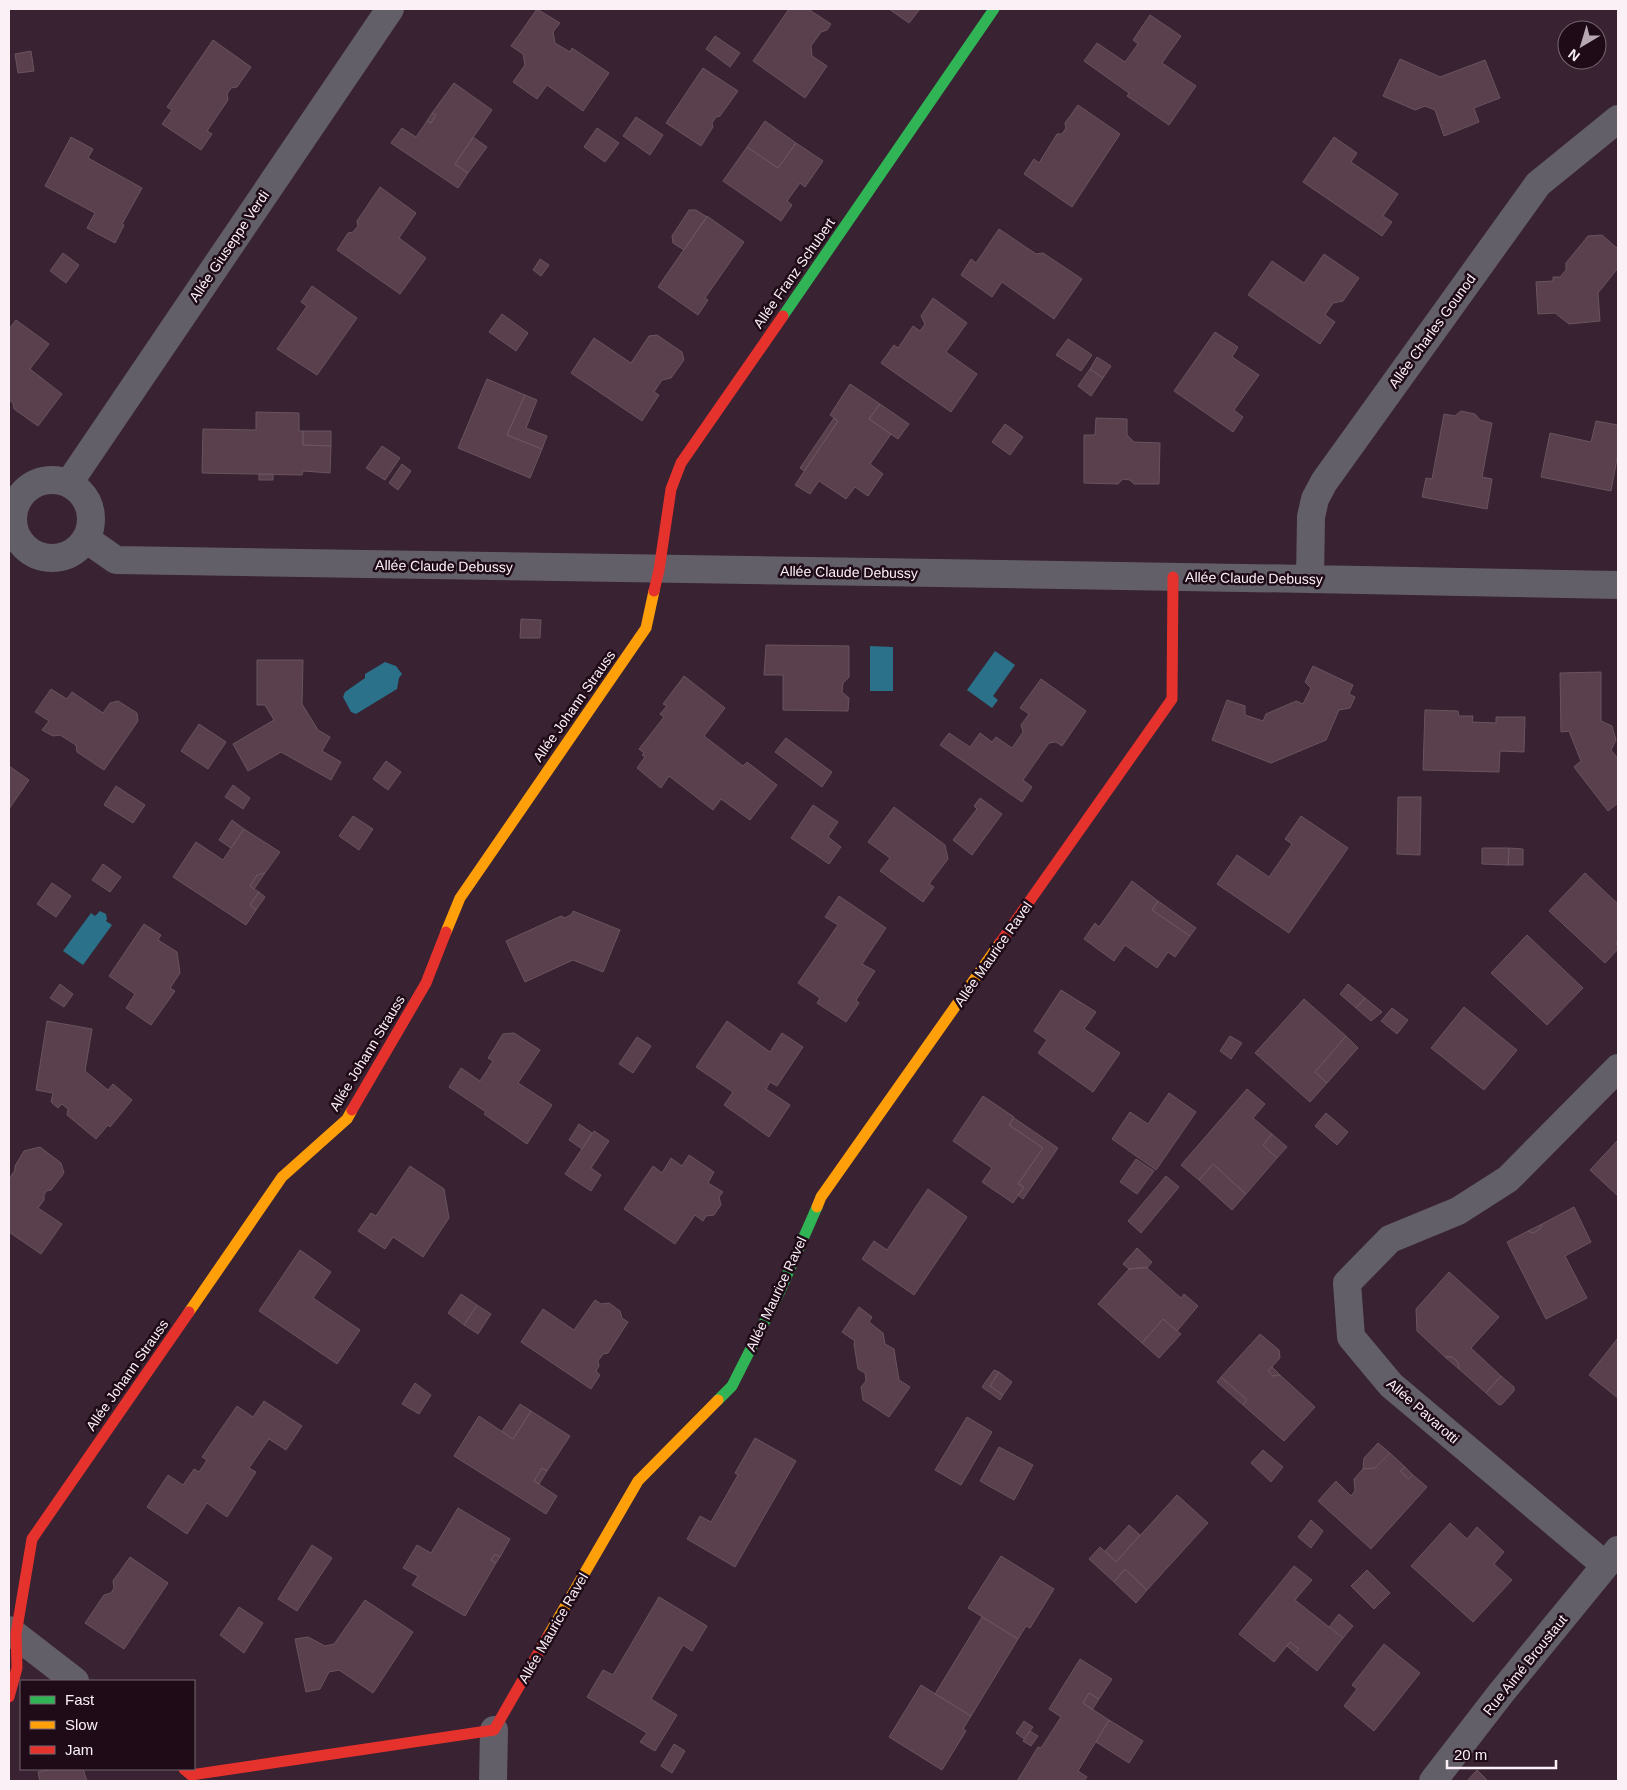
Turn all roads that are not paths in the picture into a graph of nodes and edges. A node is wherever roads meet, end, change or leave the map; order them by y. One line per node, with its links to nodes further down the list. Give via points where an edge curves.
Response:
1 (390, 9): 4 (street, Allée Giuseppe Verdi)
2 (994, 9): 8 (street, Allée Franz Schubert, via 681,464 671,488)
3 (1618, 118): 10 (street, Allée Charles Gounod, via 1538,184 1324,482 1315,499 1311,517)
4 (69, 483): 5 (street, via 54,479 39,481); 6 (street, via 82,493 90,507 91,523)
5 (13, 498): 7 (street)
6 (86, 539): 7 (street, via 75,551 60,557 45,558 32,552); 8 (street, Allée Claude Debussy, via 116,560)
7 (14, 551)
8 (659, 570): 9 (street, Allée Claude Debussy); 14 (street, Allée Johann Strauss, via 646,628 460,898 426,983 346,1119 282,1177 32,1539)
9 (1172, 577): 10 (street, Allée Claude Debussy); 17 (street, Allée Maurice Ravel, via 1172,699 821,1197 780,1291 732,1386 638,1481)
10 (1310, 579): 11 (street, Allée Claude Debussy)
11 (1618, 585)
12 (1618, 1068): 13 (street, Allée Pavarotti, via 1508,1179 1458,1212 1390,1240 1347,1283 1351,1337 1391,1385)
13 (1612, 1558): 20 (street, Rue Aimé Broustaut)
14 (12, 1632): 15 (street); 16 (street, Allée Johann Strauss, via 17,1668)
15 (74, 1680)
16 (9, 1698)
17 (494, 1730): 18 (street, via 191,1775); 19 (street)
18 (185, 1770)
19 (494, 1781)
20 (1433, 1781)

